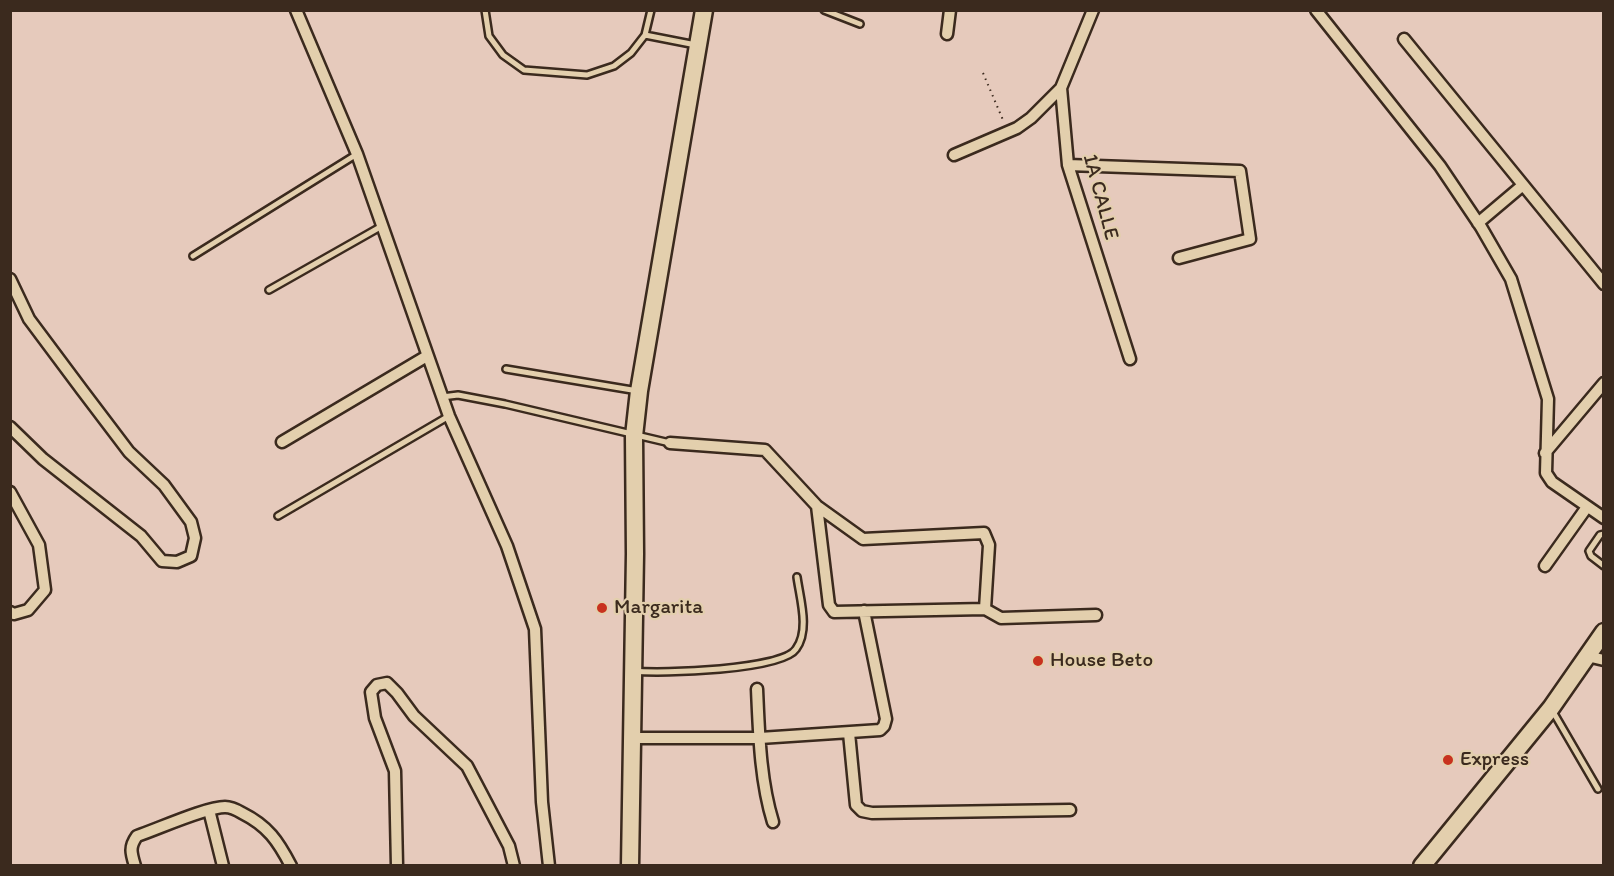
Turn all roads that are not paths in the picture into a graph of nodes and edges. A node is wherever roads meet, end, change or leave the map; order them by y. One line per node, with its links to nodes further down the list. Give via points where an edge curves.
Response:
1 (296, 10): 15 (street)
2 (485, 10): 11 (lane, via 489,36 503,55 524,70 586,75 614,66)
3 (651, 10): 11 (lane)
4 (704, 10): 13 (main road)
5 (824, 10): 9 (lane)
6 (950, 10): 10 (street)
7 (1093, 10): 14 (street, 1A CALLE)
8 (1316, 10): 19 (street, via 1440,166)
9 (860, 24)
10 (947, 34)
11 (645, 35): 13 (lane)
12 (1404, 39): 18 (street)
13 (699, 46): 30 (main road)
14 (1061, 87): 16 (street, via 1031,118); 17 (street, 1A CALLE)
15 (357, 154): 20 (street); 21 (lane)
16 (954, 155)
17 (1068, 165): 22 (street, via 1240,171 1250,239); 27 (street, 1A CALLE)
18 (1523, 185): 19 (street); 24 (street)
19 (1478, 223): 37 (street, via 1511,279 1548,399)
20 (382, 226): 25 (lane); 26 (street)
21 (193, 256)
22 (1179, 258)
23 (10, 279): 33 (street, via 29,319 68,372 129,452 164,485 191,522 195,538 190,556 177,562 162,561 141,536 43,459)
24 (1604, 284)
25 (269, 290)
26 (428, 356): 31 (street); 35 (street)
27 (1130, 359)
28 (506, 369): 30 (lane)
29 (1604, 383): 37 (street)
30 (639, 391): 34 (main road)
31 (442, 397): 32 (street); 34 (lane, via 458,395 496,402)
32 (449, 416): 41 (lane); 68 (street, via 507,546 535,629 542,802)
33 (10, 427)
34 (634, 436): 36 (lane); 53 (main road)
35 (282, 442)
36 (670, 443): 39 (street, via 765,450)
37 (1545, 454): 40 (street, via 1546,473 1552,482)
38 (10, 492): 49 (street, via 39,545 45,590 28,610)
39 (817, 506): 47 (street, via 863,539 984,533 989,544); 48 (street, via 829,605 834,612)
40 (1587, 507): 42 (street); 44 (street)
41 (278, 516)
42 (1604, 518)
43 (1604, 534): 45 (lane, via 1589,551)
44 (1545, 566)
45 (1604, 566)
46 (797, 577): 53 (lane, via 803,631 796,650 783,659 686,671)
47 (985, 609): 48 (street); 50 (street, via 1001,618)
48 (864, 611): 56 (street, via 886,718 880,730)
49 (10, 612)
50 (1096, 615)
51 (1604, 632): 52 (main road)
52 (1595, 658): 55 (main road)
53 (633, 671): 57 (main road)
54 (757, 689): 58 (street)
55 (1551, 708): 59 (lane); 70 (main road)
56 (849, 733): 58 (street); 61 (street, via 856,805 862,811)
57 (632, 738): 58 (street); 69 (main road)
58 (760, 738): 62 (street)
59 (1598, 789)
60 (209, 810): 63 (street, via 137,836 130,852); 64 (street); 65 (street, via 233,808 260,822 282,847)
61 (1070, 810)
62 (773, 822)
63 (135, 866)
64 (223, 866)
65 (291, 866)
66 (397, 866): 67 (street, via 395,771 375,718 371,693 377,685 387,683 414,716 467,766 509,846)
67 (514, 866)
68 (549, 866)
69 (630, 866)
70 (1422, 866)

